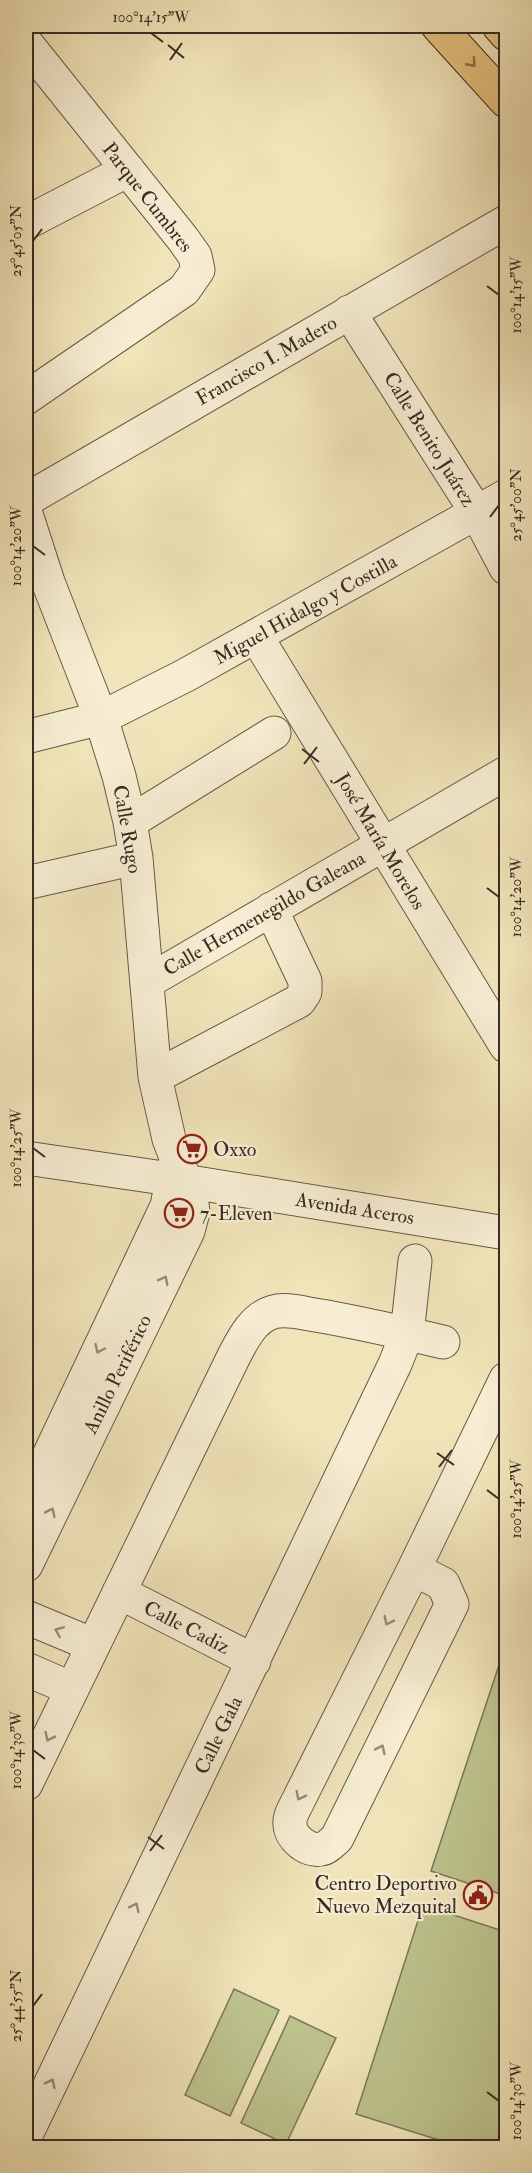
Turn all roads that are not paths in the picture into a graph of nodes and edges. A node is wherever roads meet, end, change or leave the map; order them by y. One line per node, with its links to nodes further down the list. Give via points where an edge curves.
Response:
1 (438, 26): 3 (main road, one-way to 3)
2 (28, 52): 4 (street, Parque Cumbres)
3 (507, 101)
4 (128, 170): 6 (street); 8 (street, Parque Cumbres, via 195,256 198,270 184,290)
5 (507, 222): 7 (street, Francisco I. Madero)
6 (26, 223)
7 (349, 312): 10 (street, Francisco I. Madero); 11 (street, Calle Benito Juárez)
8 (26, 398)
9 (507, 496): 11 (street, Miguel Hidalgo y Costilla)
10 (26, 500)
11 (477, 513): 13 (street, Calle Benito Juárez); 15 (street, Miguel Hidalgo y Costilla)
12 (26, 514): 14 (street, Calle Rugo)
13 (507, 568)
14 (37, 584): 16 (street, Calle Rugo)
15 (256, 636): 16 (street, Miguel Hidalgo y Costilla); 21 (street, José María Morelos)
16 (101, 718): 18 (street, Miguel Hidalgo y Costilla); 20 (street, Calle Rugo)
17 (274, 733): 20 (street)
18 (26, 737)
19 (507, 773): 21 (street, Calle Hermenegildo Galeana)
20 (130, 822): 22 (street, Calle Rugo)
21 (383, 844): 24 (street, Calle Hermenegildo Galeana); 26 (street, José María Morelos)
22 (136, 858): 23 (street); 25 (street, Calle Rugo)
23 (26, 883)
24 (271, 909): 25 (street, Calle Hermenegildo Galeana); 27 (street, via 305,981 305,992 299,1001)
25 (147, 982): 27 (street, Calle Rugo)
26 (507, 1046)
27 (156, 1077): 29 (street, Calle Rugo)
28 (26, 1158): 29 (street, Avenida Aceros)
29 (178, 1173): 30 (street, Avenida Aceros); 32 (street, Anillo Periférico)
30 (507, 1233)
31 (415, 1261): 33 (street, Calle Gala)
32 (129, 1317): 36 (street, Anillo Periférico, one-way to 36); 37 (street, Anillo Periférico, one-way to 32)
33 (407, 1334): 34 (street); 39 (street, via 289,1311 260,1318 245,1335); 42 (street, Calle Gala)
34 (443, 1342)
35 (507, 1379): 38 (street)
36 (26, 1504)
37 (26, 1565)
38 (414, 1569): 38 (street, one-way to 38, via 289,1821 291,1832 307,1847 319,1850 337,1838 452,1604 443,1584)
39 (119, 1592): 41 (street); 42 (street, Calle Cadiz)
40 (26, 1617): 41 (street, one-way to 40)
41 (93, 1645): 44 (street)
42 (254, 1661): 46 (street, Calle Gala, one-way to 42)
43 (26, 1669): 44 (street)
44 (72, 1689): 45 (street, one-way to 45)
45 (26, 1784)
46 (26, 2135)

